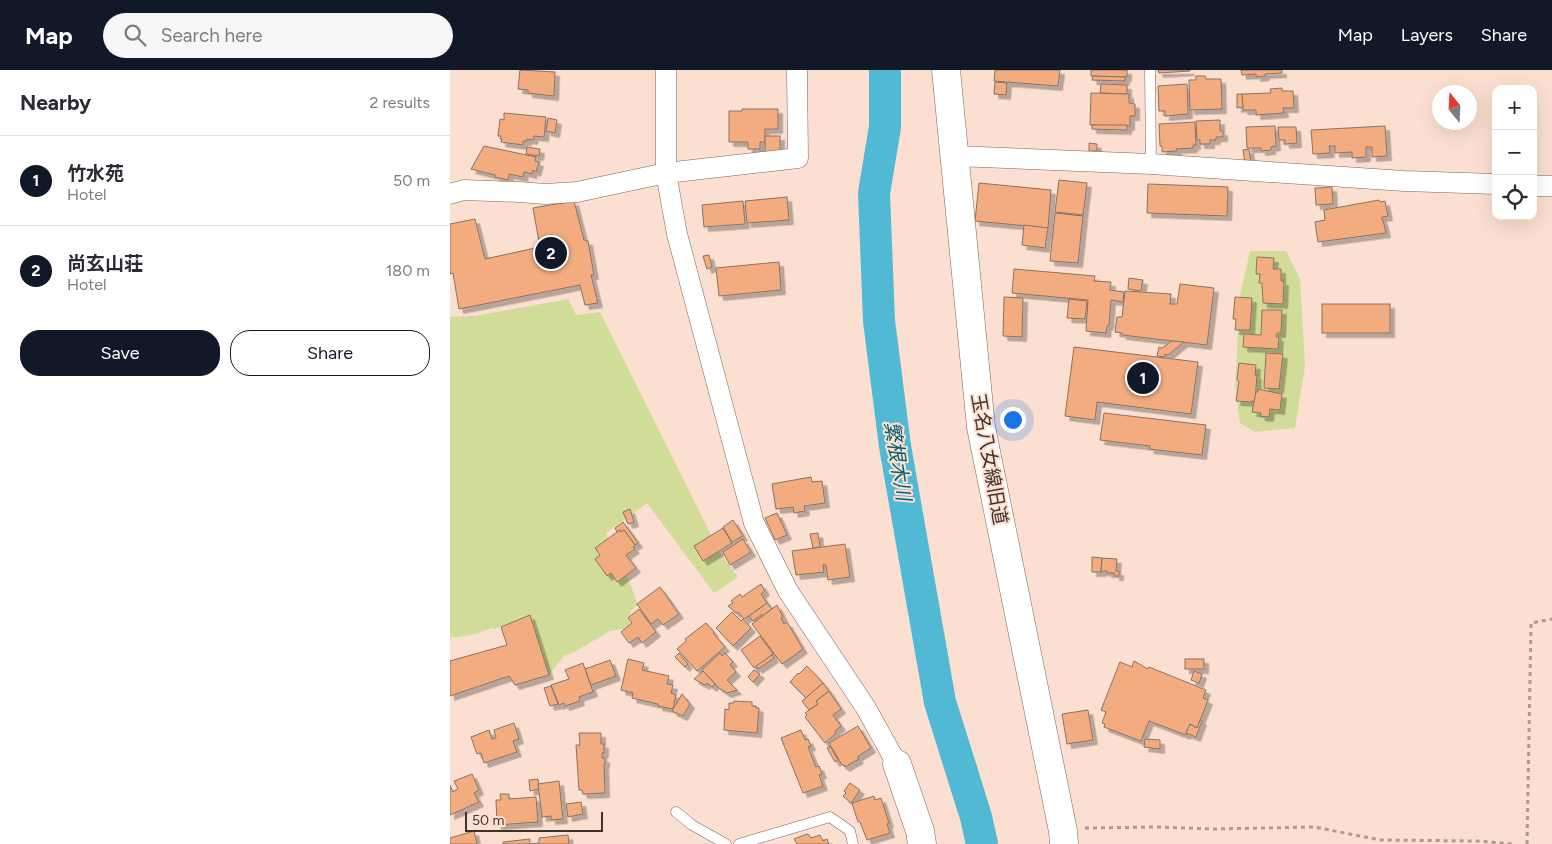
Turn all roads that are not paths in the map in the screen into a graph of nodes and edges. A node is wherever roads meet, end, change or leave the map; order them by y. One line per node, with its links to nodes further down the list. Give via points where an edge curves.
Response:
1 (666, 70): 7 (street)
2 (797, 70): 7 (street, via 798,158)
3 (946, 70): 5 (street, 玉名八女線旧道)
4 (1150, 70): 6 (lane)
5 (955, 156): 6 (street); 14 (street, 玉名八女線旧道, via 980,428)
6 (1152, 164): 8 (street)
7 (666, 173): 11 (street, via 577,192 545,194 464,190); 12 (street, via 677,234 754,523 788,591 866,708)
8 (1492, 184)
9 (1537, 186): 10 (street)
10 (1552, 186)
11 (450, 194)
12 (897, 764): 18 (street)
13 (676, 812): 15 (lane)
14 (1064, 838)
15 (726, 844)
16 (739, 844): 17 (lane, via 830,817 850,831)
17 (853, 844)
18 (922, 844)

